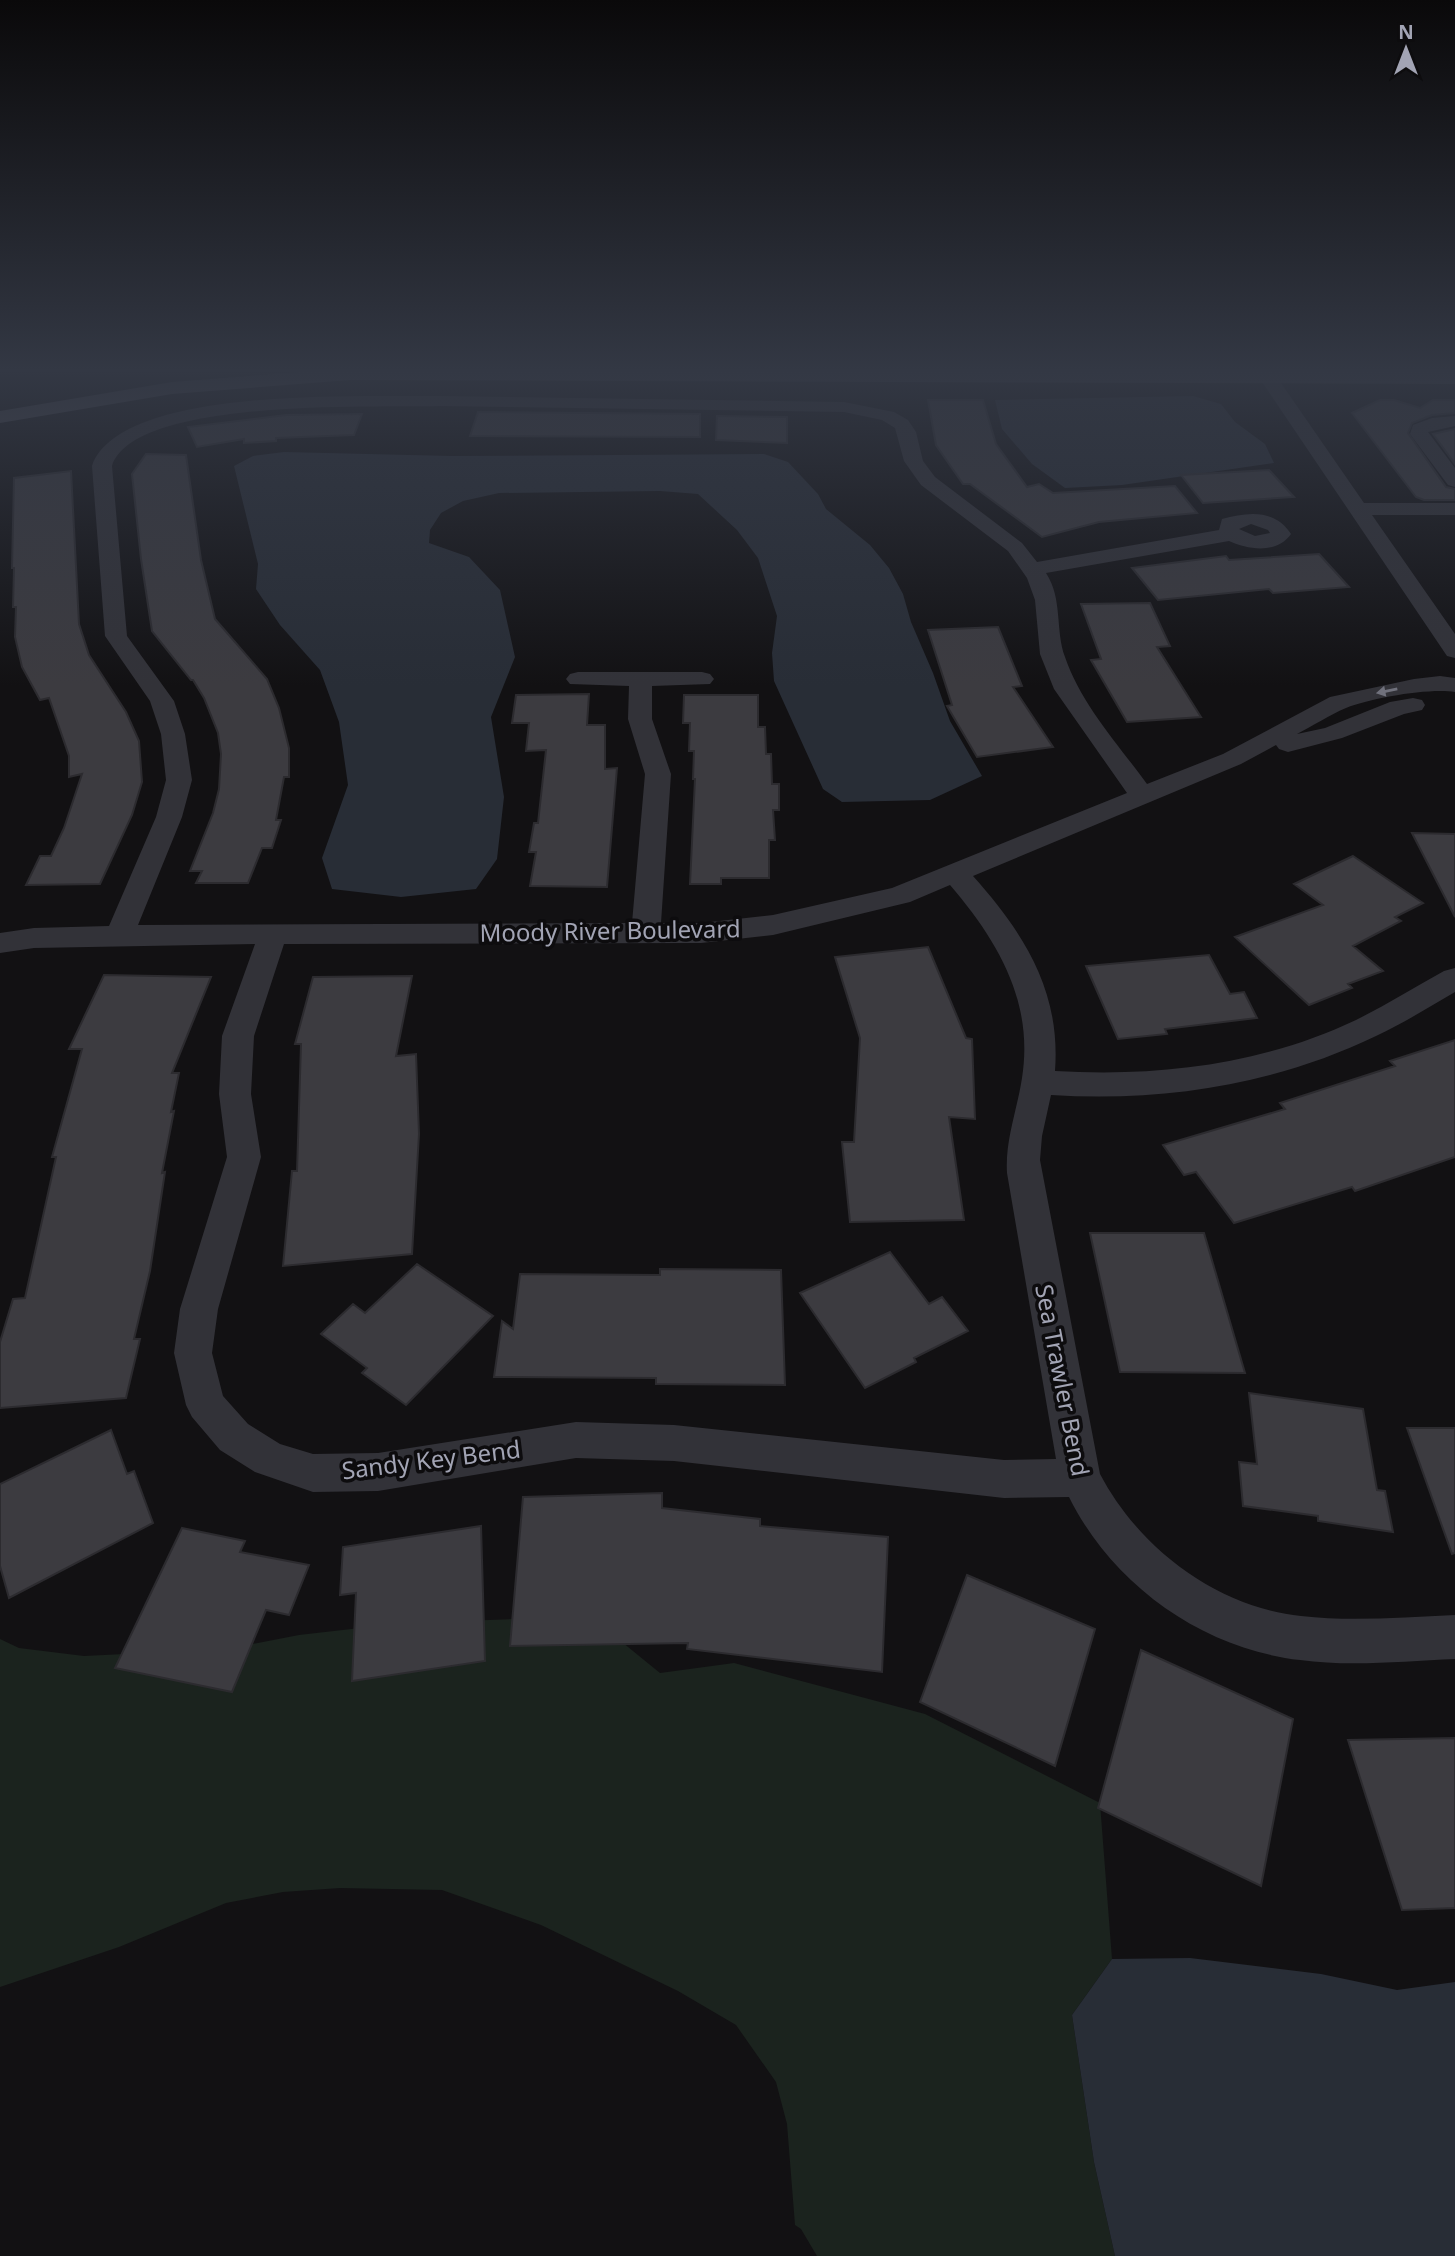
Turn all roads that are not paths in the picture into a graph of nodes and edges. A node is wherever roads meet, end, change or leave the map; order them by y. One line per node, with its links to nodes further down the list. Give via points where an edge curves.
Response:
1 (103, 475): 22 (street, via 116,636 162,701 173,734 179,780 169,817)
2 (924, 475): 8 (street, via 1015,547)
3 (1334, 475): 5 (street)
4 (1455, 509): 5 (street)
5 (1360, 513): 6 (street); 9 (street)
6 (1455, 517)
7 (1231, 534): 8 (street)
8 (1032, 569): 18 (street, via 1046,600 1052,654 1066,689)
9 (1455, 650)
10 (578, 679): 11 (street)
11 (641, 679): 12 (street); 20 (street, via 639,717 658,774)
12 (702, 679)
13 (1455, 685): 15 (street, Moody River Boulevard, one-way to 15, via 1440,683 1369,694 1339,702)
14 (1455, 703): 16 (street, Moody River Boulevard, via 1399,707)
15 (1310, 719): 16 (street); 17 (street, Moody River Boulevard)
16 (1333, 733): 17 (street, Moody River Boulevard)
17 (1232, 759): 18 (street, Moody River Boulevard)
18 (1143, 796): 19 (street, Moody River Boulevard)
19 (955, 873): 20 (street, Moody River Boulevard, via 900,895 773,925); 25 (street, Sea Trawler Bend, via 1008,937 1026,975 1038,1019)
20 (646, 933): 21 (street, Moody River Boulevard)
21 (273, 934): 22 (street, Moody River Boulevard); 26 (street, Sandy Key Bend, via 238,1036 235,1094 244,1157 198,1309 193,1353 205,1405 233,1437 269,1459 313,1473 378,1472 576,1440 674,1443 1004,1479)
22 (120, 935): 23 (street, Moody River Boulevard)
23 (0, 943)
24 (1455, 978): 25 (street, via 1328,1044 1241,1071 1142,1086)
25 (1037, 1082): 26 (street, Sea Trawler Bend, via 1022,1159)
26 (1080, 1478): 27 (street, Sea Trawler Bend, via 1125,1545 1181,1594 1215,1613 1279,1635 1306,1639)
27 (1455, 1637)

